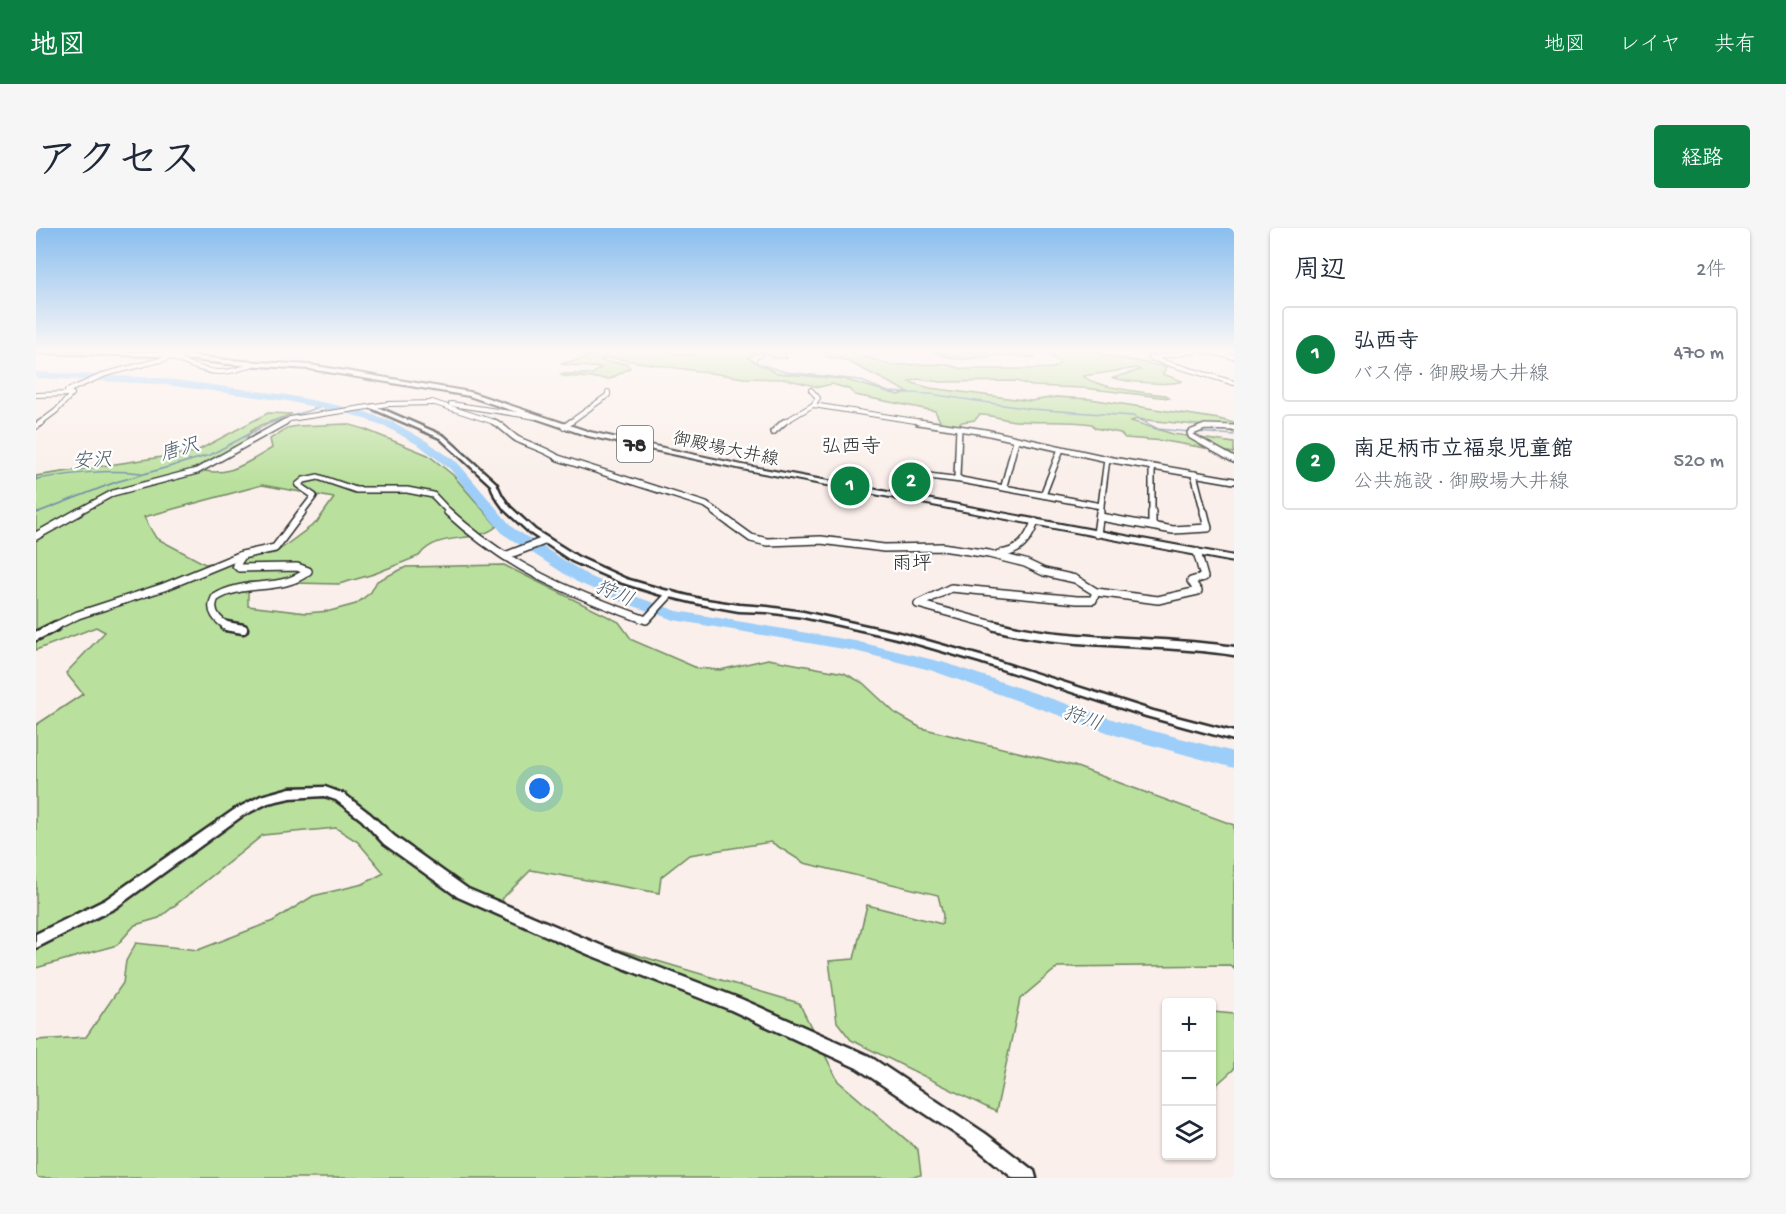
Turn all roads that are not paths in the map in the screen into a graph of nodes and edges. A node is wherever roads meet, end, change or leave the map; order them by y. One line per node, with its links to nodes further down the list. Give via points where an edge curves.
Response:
1 (71, 395): 9 (street)
2 (474, 395): 8 (main road, 御殿場大井線 / 78)
3 (608, 395): 10 (street)
4 (816, 395): 6 (street)
5 (432, 402): 7 (street); 8 (street); 33 (street, via 500,425 515,438 558,458 706,505 751,538 777,543 829,541 884,548 942,547)
6 (813, 405): 11 (street); 13 (street)
7 (371, 407): 30 (street, via 290,419 197,471 113,493); 31 (street, via 442,437 494,484 509,509)
8 (536, 417): 10 (main road, 御殿場大井線 / 78)
9 (36, 426)
10 (564, 427): 24 (main road, 御殿場大井線 / 78)
11 (959, 428): 14 (street); 20 (street)
12 (1234, 428): 17 (street, via 1214,426 1191,432 1191,436)
13 (773, 432)
14 (1016, 440): 15 (street); 22 (street)
15 (1061, 449): 16 (street); 23 (street)
16 (1107, 459): 18 (street); 25 (street)
17 (1234, 460)
18 (1152, 467): 19 (street); 28 (street)
19 (1194, 474): 21 (street); 28 (street, via 1208,528 1173,530)
20 (960, 480): 22 (street); 24 (street, via 920,475 898,487)
21 (1234, 481)
22 (1004, 486): 23 (street)
23 (1043, 495): 25 (street)
24 (896, 497): 27 (main road, 御殿場大井線 / 78)
25 (1101, 506): 26 (street)
26 (1100, 517): 28 (street); 29 (street)
27 (1035, 522): 29 (main road, 御殿場大井線 / 78); 33 (street, via 1018,550)
28 (1152, 526)
29 (1097, 534): 32 (main road, 御殿場大井線 / 78)
30 (36, 536)
31 (544, 541): 35 (street); 38 (street, via 587,566)
32 (1197, 552): 36 (main road, 御殿場大井線 / 78); 37 (street, via 1204,577 1191,581 1198,591 1192,594 1158,600)
33 (989, 554): 37 (street, via 1075,579)
34 (242, 555): 35 (street, via 275,548 314,496 298,485 318,477 356,489 407,489 433,495 470,532); 39 (street, via 236,565 239,568 297,567 308,571 301,578 245,586 217,596 212,603 217,617 224,625); 40 (street, via 164,587 78,615)
35 (505, 556): 38 (street, via 578,596 646,620)
36 (1234, 559)
37 (1096, 592): 41 (street, via 1093,600 1085,600 951,588 918,604 990,626 1028,632 1198,644)
38 (668, 596): 42 (street, via 771,610 899,636 1130,709)
39 (243, 629)
40 (36, 636)
41 (1234, 651)
42 (1234, 736)
43 (36, 941): 44 (street, via 110,904 238,813 290,793 325,791 340,797 389,840 463,893 595,950 736,1004 863,1062 980,1140)
44 (1028, 1178)

